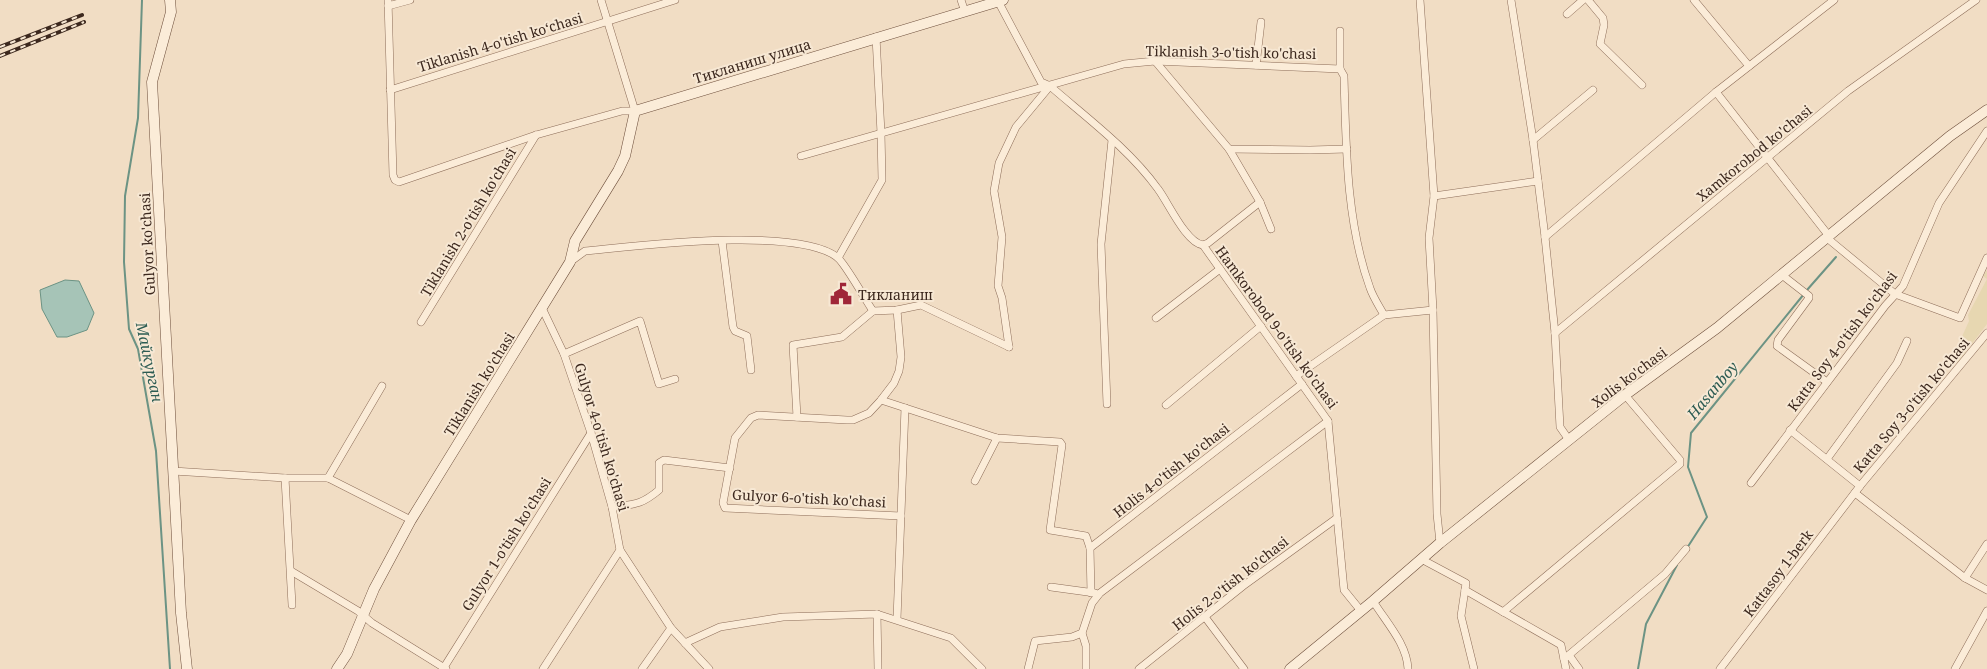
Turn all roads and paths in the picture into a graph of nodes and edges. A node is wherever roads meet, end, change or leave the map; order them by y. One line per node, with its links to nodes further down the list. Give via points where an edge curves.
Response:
1 (170, 0): 86 (street, Gulyor ko'chasi, via 171,12 152,82)
2 (410, 0): 14 (street)
3 (601, 0): 17 (street)
4 (675, 0): 17 (street, Tiklanish 4-o'tish ko‘chasi)
5 (961, 0): 15 (street)
6 (1420, 0): 42 (street)
7 (1511, 0): 36 (street)
8 (1583, 0): 16 (street)
9 (1588, 0): 25 (street, via 1603,18 1600,44)
10 (1834, 0): 23 (street)
11 (1976, 0): 40 (street, Xamkorobod ko'chasi, via 1848,91)
12 (1000, 1): 15 (street); 26 (street, Hamkorobod 9-o'tish ko'chasi, via 1041,82)
13 (1698, 1): 23 (street)
14 (388, 3): 27 (street)
15 (965, 12): 20 (street)
16 (1567, 14)
17 (607, 22): 27 (street, Tiklanish 4-o'tish ko‘chasi); 31 (street)
18 (1261, 22): 22 (street)
19 (1340, 31): 24 (street)
20 (876, 37): 31 (street, Тикланиш улица); 33 (street)
21 (1156, 61): 22 (street, Tiklanish 3-o'tish ko'chasi); 26 (street, Tiklanish 3-o'tish ko'chasi, via 1124,64); 38 (street)
22 (1256, 65): 24 (street, Tiklanish 3-o'tish ko'chasi)
23 (1749, 66): 29 (street)
24 (1340, 69): 37 (street, via 1344,76)
25 (1642, 85)
26 (1050, 86): 33 (street, Tiklanish 3-o'tish ko'chasi); 35 (street, Hamkorobod 9-o'tish ko'chasi); 56 (street, via 1016,127 999,163 994,191 1002,237 998,286 1009,347 921,304)
27 (390, 90): 34 (street, Tiklanish 2-o'tish ko'chasi, via 393,175 399,182)
28 (1593, 90): 36 (street)
29 (1716, 92): 40 (street); 45 (street)
30 (1987, 110): 46 (street, Xolis ko'chasi, via 1950,136)
31 (636, 111): 34 (street, Tiklanish 2-o'tish ko'chasi, via 622,111); 51 (street, Tiklanish ko'chasi, via 625,156 575,241)
32 (1987, 131): 54 (street, Katta Soy 4-o'tish ko'chasi, via 1939,203 1903,286)
33 (881, 134): 39 (street, Tiklanish 3-o'tish ko'chasi); 49 (street, via 882,180)
34 (536, 135): 61 (street, Tiklanish 2-o'tish ko'chasi)
35 (1112, 140): 48 (street, Hamkorobod 9-o'tish ko'chasi, via 1128,153 1158,189 1190,237); 75 (street, via 1101,244)
36 (1534, 140): 41 (street)
37 (1346, 148): 38 (street); 59 (street, via 1359,254 1370,290)
38 (1228, 149): 43 (street)
39 (801, 156)
40 (1769, 157): 46 (street); 63 (street, Xamkorobod ko'chasi)
41 (1538, 181): 42 (street); 45 (street)
42 (1434, 196): 57 (street, via 1429,238)
43 (1260, 202): 44 (street); 48 (street)
44 (1271, 229)
45 (1545, 237): 63 (street)
46 (1828, 237): 53 (street, Xolis ko'chasi); 54 (street)
47 (722, 241): 49 (street, via 804,244); 51 (street, via 585,251); 67 (street, via 733,327 747,336)
48 (1202, 245): 52 (street, Hamkorobod 9-o'tish ko'chasi)
49 (838, 258): 58 (street)
50 (1987, 258): 54 (street, via 1960,318)
51 (570, 262): 55 (street, Tiklanish ko'chasi)
52 (1220, 269): 60 (street); 62 (street, Hamkorobod 9-o'tish ko'chasi)
53 (1782, 275): 70 (street, via 1806,294 1777,346); 73 (street, Xolis ko'chasi, via 1717,328)
54 (1895, 294): 70 (street, Katta Soy 4-o'tish ko'chasi)
55 (542, 308): 66 (street, Gulyor 4-o'tish ko'chasi); 96 (street, Tiklanish ko'chasi)
56 (897, 310): 58 (street); 74 (street, Gulyor 6-o'tish ko'chasi, via 901,357 894,383)
57 (1433, 310): 59 (street); 97 (street, via 1434,427)
58 (873, 311): 78 (street, via 842,337 793,345)
59 (1384, 315): 68 (street)
60 (1156, 318)
61 (421, 322)
62 (1260, 326): 68 (street, Hamkorobod 9-o'tish ko'chasi); 76 (street)
63 (1555, 333): 83 (street, via 1560,427)
64 (1987, 333): 91 (street, Katta Soy 3-o'tish ko'chasi)
65 (1907, 341): 84 (street, via 1897,363)
66 (564, 354): 69 (street, via 640,321 659,384); 81 (street, Gulyor 4-o'tish ko'chasi)
67 (751, 370)
68 (1296, 376): 71 (street, Hamkorobod 9-o'tish ko'chasi)
69 (675, 379)
70 (1827, 382): 80 (street, Katta Soy 4-o'tish ko'chasi)
71 (1302, 384): 79 (street, Hamkorobod 9-o'tish ko'chasi); 99 (street, Holis 4-o'tish ko'chasi)
72 (382, 386): 88 (street)
73 (1625, 395): 83 (street, Xolis ko'chasi); 114 (street, via 1680,464)
74 (881, 400): 77 (street); 78 (street, Gulyor 6-o'tish ko'chasi, via 868,413 854,420)
75 (1107, 404)
76 (1166, 405)
77 (905, 408): 82 (street); 94 (street, Gulyor 6-o'tish ko'chasi)
78 (797, 418): 85 (street, Gulyor 6-o'tish ko'chasi, via 758,415 751,418 735,438)
79 (1328, 421): 95 (street, Hamkorobod 9-o'tish ko'chasi); 109 (street)
80 (1790, 430): 84 (street); 90 (street, Katta Soy 4-o'tish ko'chasi)
81 (591, 433): 93 (street, Gulyor 4-o'tish ko'chasi); 125 (street, Gulyor 1-o'tish ko'chasi)
82 (996, 438): 89 (street); 99 (street, via 1060,442 1050,530 1086,536)
83 (1569, 440): 97 (street, Xolis ko'chasi)
84 (1827, 459): 91 (street)
85 (730, 468): 93 (street, Gulyor 6-o'tish ko'chasi, via 661,461 659,490 640,503); 94 (street, Gulyor 6-o'tish ko'chasi, via 725,508)
86 (173, 471): 87 (street); 124 (street, Gulyor ko'chasi, via 180,613)
87 (285, 478): 88 (street); 103 (street)
88 (328, 478): 96 (street)
89 (975, 482)
90 (1751, 482)
91 (1860, 486): 92 (street, Katta Soy 3-o'tish ko'chasi)
92 (1854, 493): 104 (street); 140 (street, Kattasoy 1-berk)
93 (612, 507): 101 (street, Gulyor 4-o'tish ko'chasi)
94 (901, 516): 118 (street, Gulyor 6-o'tish ko'chasi)
95 (1337, 518): 112 (street, Hamkorobod 9-o'tish ko'chasi, via 1344,590); 117 (street, Holis 2-o'tish ko'chasi, via 1243,586)
96 (411, 520): 116 (street, Tiklanish ko'chasi)
97 (1440, 543): 102 (street, Xolis ko'chasi)
98 (1987, 544): 104 (street)
99 (1090, 548): 108 (street)
100 (1686, 549): 122 (street, via 1666,574)
101 (620, 550): 119 (street, Gulyor 4-o'tish ko'chasi); 126 (street)
102 (1423, 560): 106 (street, via 1466,583); 110 (street, Xolis ko'chasi)
103 (291, 571): 111 (street); 116 (street)
104 (1965, 578): 107 (street)
105 (1051, 587): 108 (street)
106 (1465, 590): 114 (street); 137 (street, via 1462,616)
107 (1987, 590)
108 (1090, 593): 109 (street)
109 (1100, 594): 120 (street, via 1092,603)
110 (1373, 602): 112 (street, Xolis ko'chasi); 136 (street, via 1403,648)
111 (292, 605)
112 (1361, 611): 135 (street, Xolis ko'chasi)
113 (1987, 611): 141 (street)
114 (1503, 612): 122 (street, via 1561,645)
115 (877, 614): 118 (street); 121 (street, via 783,617 720,627); 129 (street)
116 (364, 616): 123 (street, Tiklanish ko'chasi, via 354,642); 125 (street)
117 (1206, 618): 133 (street, Holis 2-o'tish ko'chasi); 134 (street)
118 (897, 619): 130 (street, via 951,638)
119 (671, 628): 121 (street, Gulyor 4-o'tish ko'chasi); 127 (street)
120 (1082, 633): 131 (street, via 1035,641); 132 (street, via 1086,646)
121 (685, 643): 128 (street, Gulyor 4-o'tish ko'chasi)
122 (1566, 657): 138 (street); 139 (street)
123 (338, 668)
124 (187, 669)
125 (444, 669)
126 (543, 669)
127 (642, 669)
128 (709, 669)
129 (878, 669)
130 (982, 669)
131 (1028, 669)
132 (1086, 669)
133 (1139, 669)
134 (1244, 669)
135 (1290, 669)
136 (1408, 669)
137 (1474, 669)
138 (1566, 669)
139 (1579, 669)
140 (1720, 669)
141 (1954, 669)

